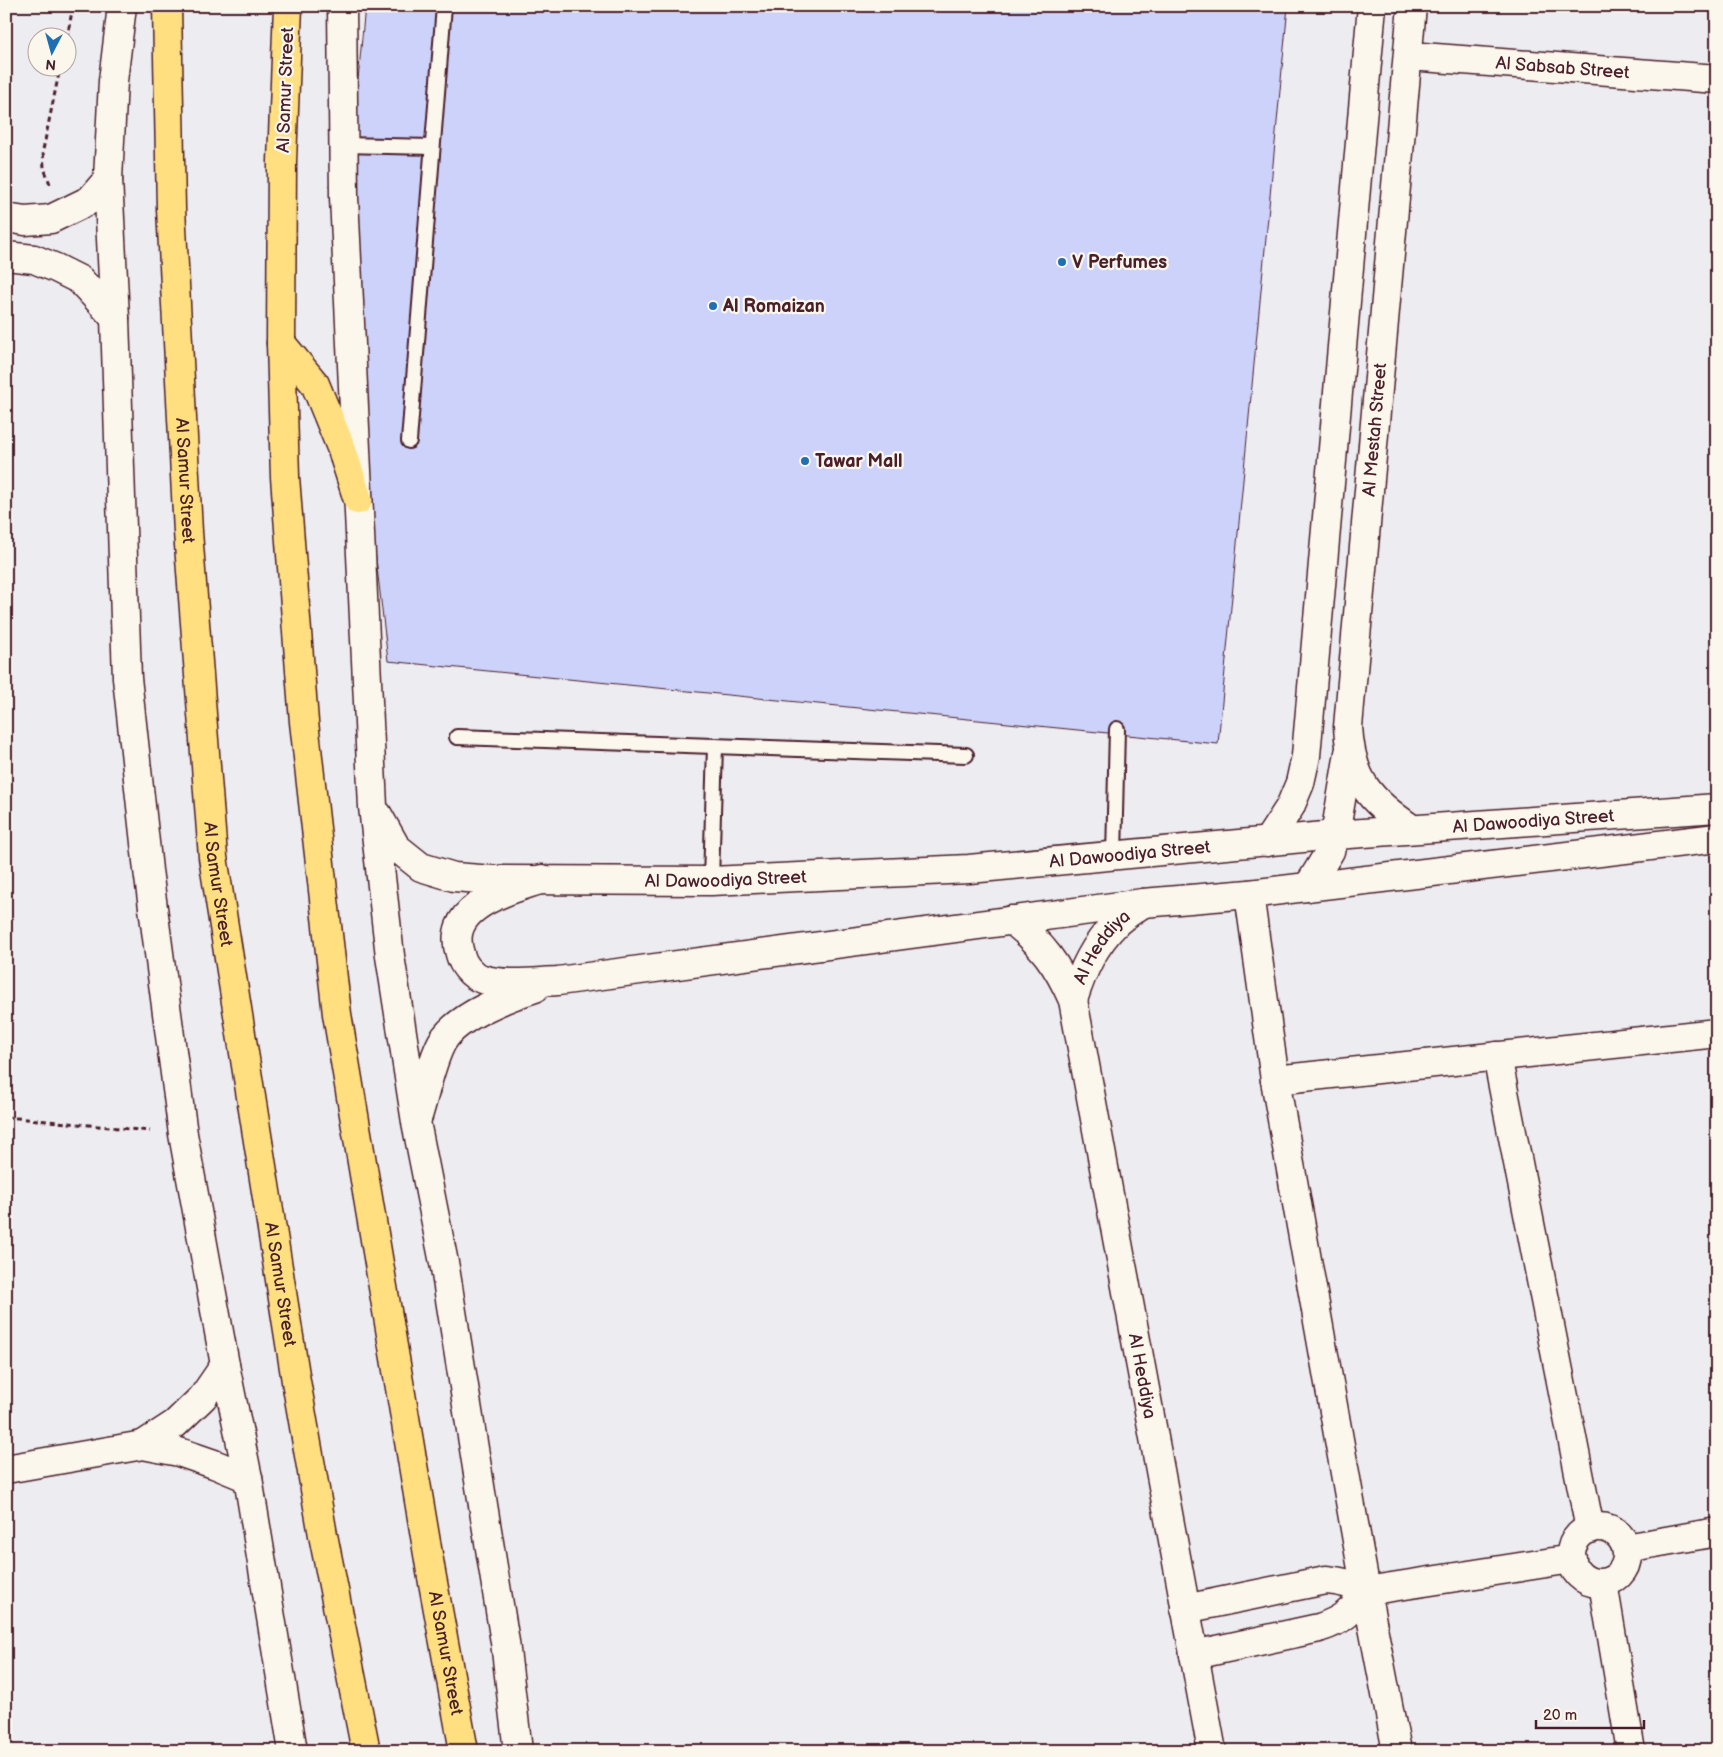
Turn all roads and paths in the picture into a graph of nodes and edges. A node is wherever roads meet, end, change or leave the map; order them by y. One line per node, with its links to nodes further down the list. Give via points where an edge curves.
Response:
1 (73, 6): 9 (path)
2 (122, 6): 15 (street)
3 (167, 6): 62 (main road, Al Samur Street, via 170,209 188,532 213,857 296,1381)
4 (288, 6): 20 (main road, Al Samur Street, via 282,161)
5 (342, 6): 13 (street)
6 (444, 6): 14 (lane)
7 (1372, 6): 33 (street, via 1306,756 1290,807)
8 (1412, 6): 10 (street, Al Mestah Street)
9 (69, 28)
10 (1409, 56): 12 (street, Al Sabsab Street); 26 (street, Al Mestah Street, via 1348,727)
11 (58, 78): 16 (path, via 43,150 44,168)
12 (1717, 79)
13 (343, 144): 14 (lane); 22 (street)
14 (432, 147): 21 (lane)
15 (108, 180): 16 (street, via 90,200); 19 (street)
16 (66, 213): 17 (street, via 51,219 25,221)
17 (6, 218)
18 (6, 256): 19 (street, via 34,259 80,280)
19 (115, 318): 48 (street, via 127,678 148,870)
20 (281, 343): 22 (main road, via 315,384); 63 (main road, Al Samur Street, via 286,477 304,722 338,1014)
21 (409, 441)
22 (358, 500): 28 (street)
23 (1117, 729): 34 (lane)
24 (457, 737): 25 (lane)
25 (715, 746): 27 (lane); 36 (lane)
26 (1349, 750): 30 (street, Al Mestah Street, via 1360,780 1371,796); 31 (street)
27 (966, 755)
28 (373, 807): 35 (street, Al Dawoodiya Street, via 396,847 421,867 454,877); 47 (street, via 390,956)
29 (1717, 808): 30 (street, Al Dawoodiya Street)
30 (1412, 830): 31 (street, Al Dawoodiya Street)
31 (1335, 835): 33 (street, Al Dawoodiya Street); 37 (street, via 1330,851)
32 (1717, 838): 37 (street, Al Dawoodiya Street)
33 (1267, 842): 34 (street, Al Dawoodiya Street)
34 (1114, 856): 36 (street, Al Dawoodiya Street, via 969,869)
35 (542, 880): 36 (street, Al Dawoodiya Street); 41 (street, Al Dawoodiya Street, via 493,896 478,905 466,915 457,941 468,970 480,978 500,983)
36 (711, 881)
37 (1308, 887): 38 (street, Al Dawoodiya Street)
38 (1249, 894): 39 (street, Al Dawoodiya Street); 45 (street)
39 (1143, 903): 40 (street, Al Dawoodiya Street); 42 (street, Al Heddiya, via 1118,921 1098,944 1082,971)
40 (1012, 920): 41 (street, Al Dawoodiya Street); 42 (street, Al Heddiya, via 1049,956)
41 (558, 981): 47 (street, Al Dawoodiya Street, via 487,1008 452,1030 442,1041 435,1057)
42 (1073, 1000): 59 (street, Al Heddiya)
43 (1717, 1033): 44 (street)
44 (1498, 1056): 45 (street); 53 (street)
45 (1275, 1080): 58 (street)
46 (6, 1117): 48 (path)
47 (416, 1122): 64 (street, via 446,1278 503,1632)
48 (183, 1134): 49 (street)
49 (225, 1365): 50 (street, via 203,1397 175,1424); 52 (street)
50 (142, 1445): 51 (street); 52 (street, via 179,1452)
51 (6, 1470)
52 (248, 1478): 61 (street)
53 (1590, 1529): 55 (street, via 1608,1529 1616,1533); 56 (street, via 1576,1541)
54 (1717, 1532): 55 (street)
55 (1626, 1548): 57 (street, via 1628,1557 1620,1574)
56 (1572, 1559): 57 (street, via 1575,1569 1583,1577); 58 (street)
57 (1603, 1583): 67 (street)
58 (1366, 1591): 59 (street, via 1340,1581 1326,1580); 60 (street, via 1347,1615 1334,1623); 66 (street)
59 (1184, 1609): 60 (street, Al Heddiya)
60 (1194, 1655): 65 (street, Al Heddiya)
61 (293, 1751)
62 (366, 1751)
63 (464, 1751)
64 (518, 1751)
65 (1212, 1751)
66 (1397, 1751)
67 (1631, 1751)

